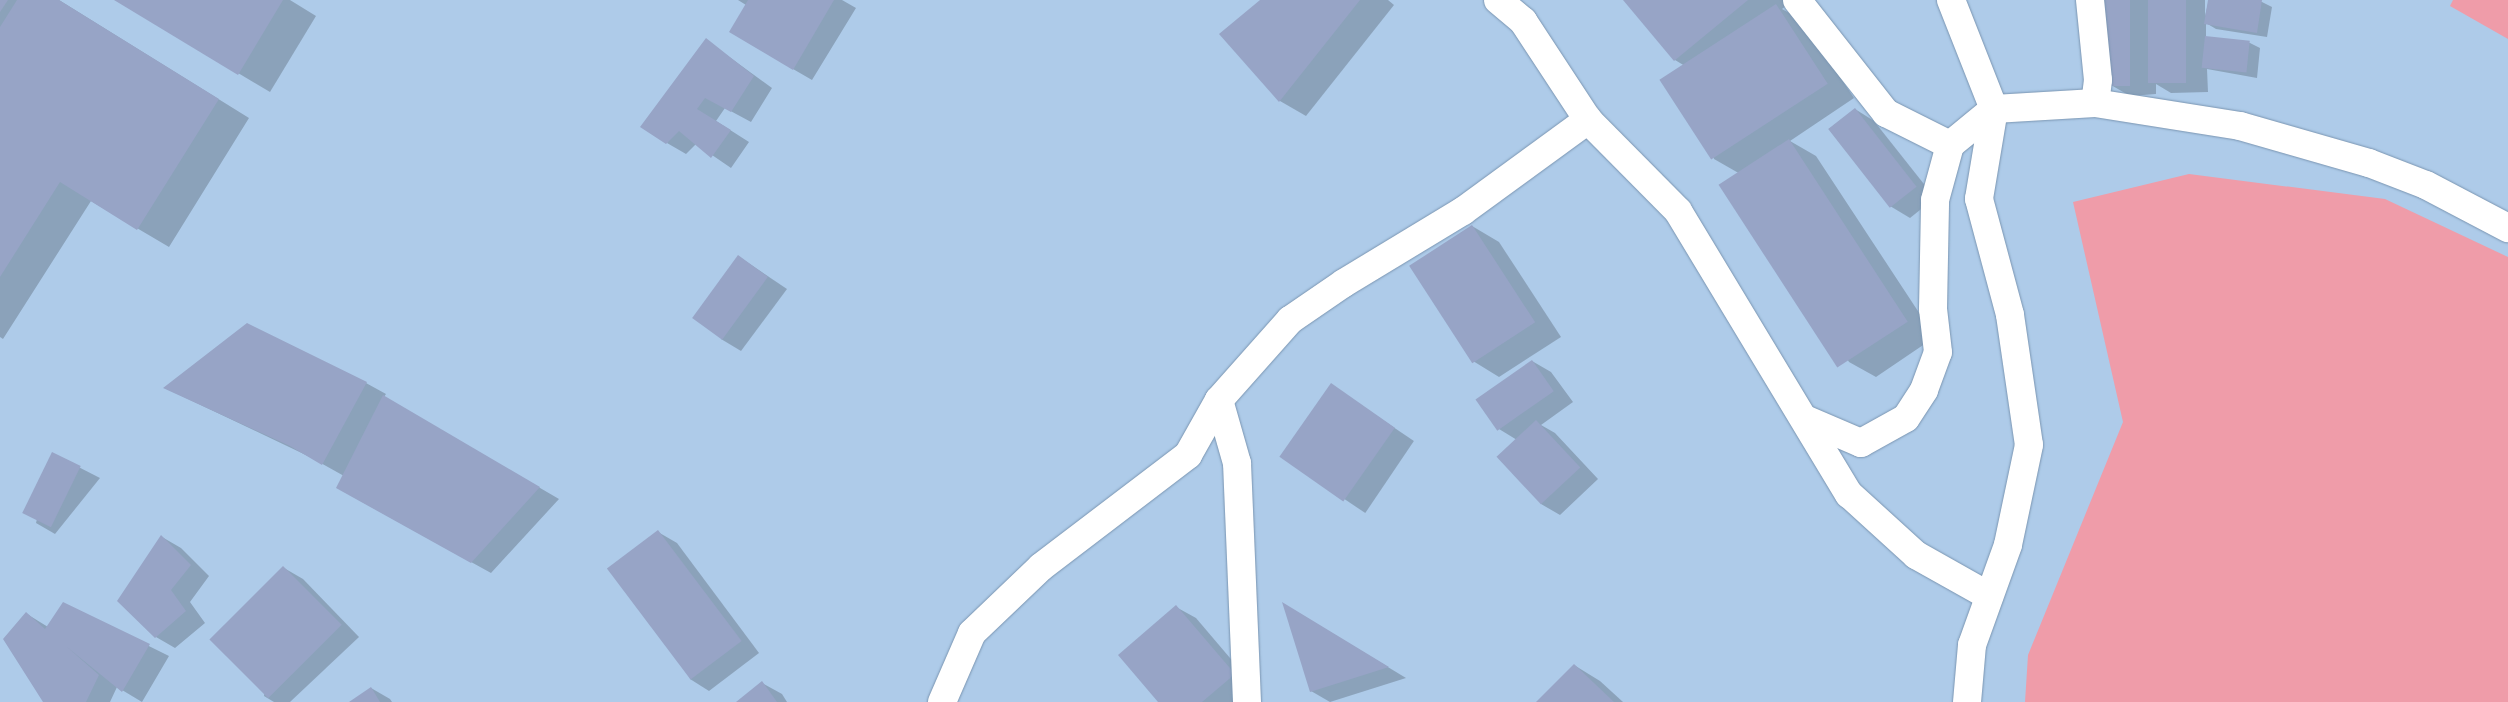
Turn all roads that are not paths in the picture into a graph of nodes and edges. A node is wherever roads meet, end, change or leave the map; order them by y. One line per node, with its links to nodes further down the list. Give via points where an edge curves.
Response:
1 (1498, 0): 7 (street, via 1523,21)
2 (1797, 0): 8 (street, via 1886,112)
3 (1951, 0): 6 (street)
4 (2090, 0): 5 (street, via 2098,80)
5 (2095, 103): 6 (street); 9 (street, via 2240,126 2311,144 2426,185)
6 (1994, 109): 8 (street); 12 (street, via 1979,199 2010,315 2029,445 2008,545)
7 (1588, 120): 10 (street, via 1463,211 1344,283 1290,320); 11 (street, via 1678,211)
8 (1950, 145): 11 (street, via 1935,200 1933,309 1938,352 1924,390 1906,418 1861,443)
9 (2508, 228)
10 (1219, 400): 13 (street, via 1188,455 1041,567 972,633); 14 (street, via 1237,464)
11 (1805, 419): 12 (street, via 1849,494 1916,555)
12 (1989, 596): 15 (street, via 1972,645)
13 (942, 702)
14 (1247, 702)
15 (1967, 702)

